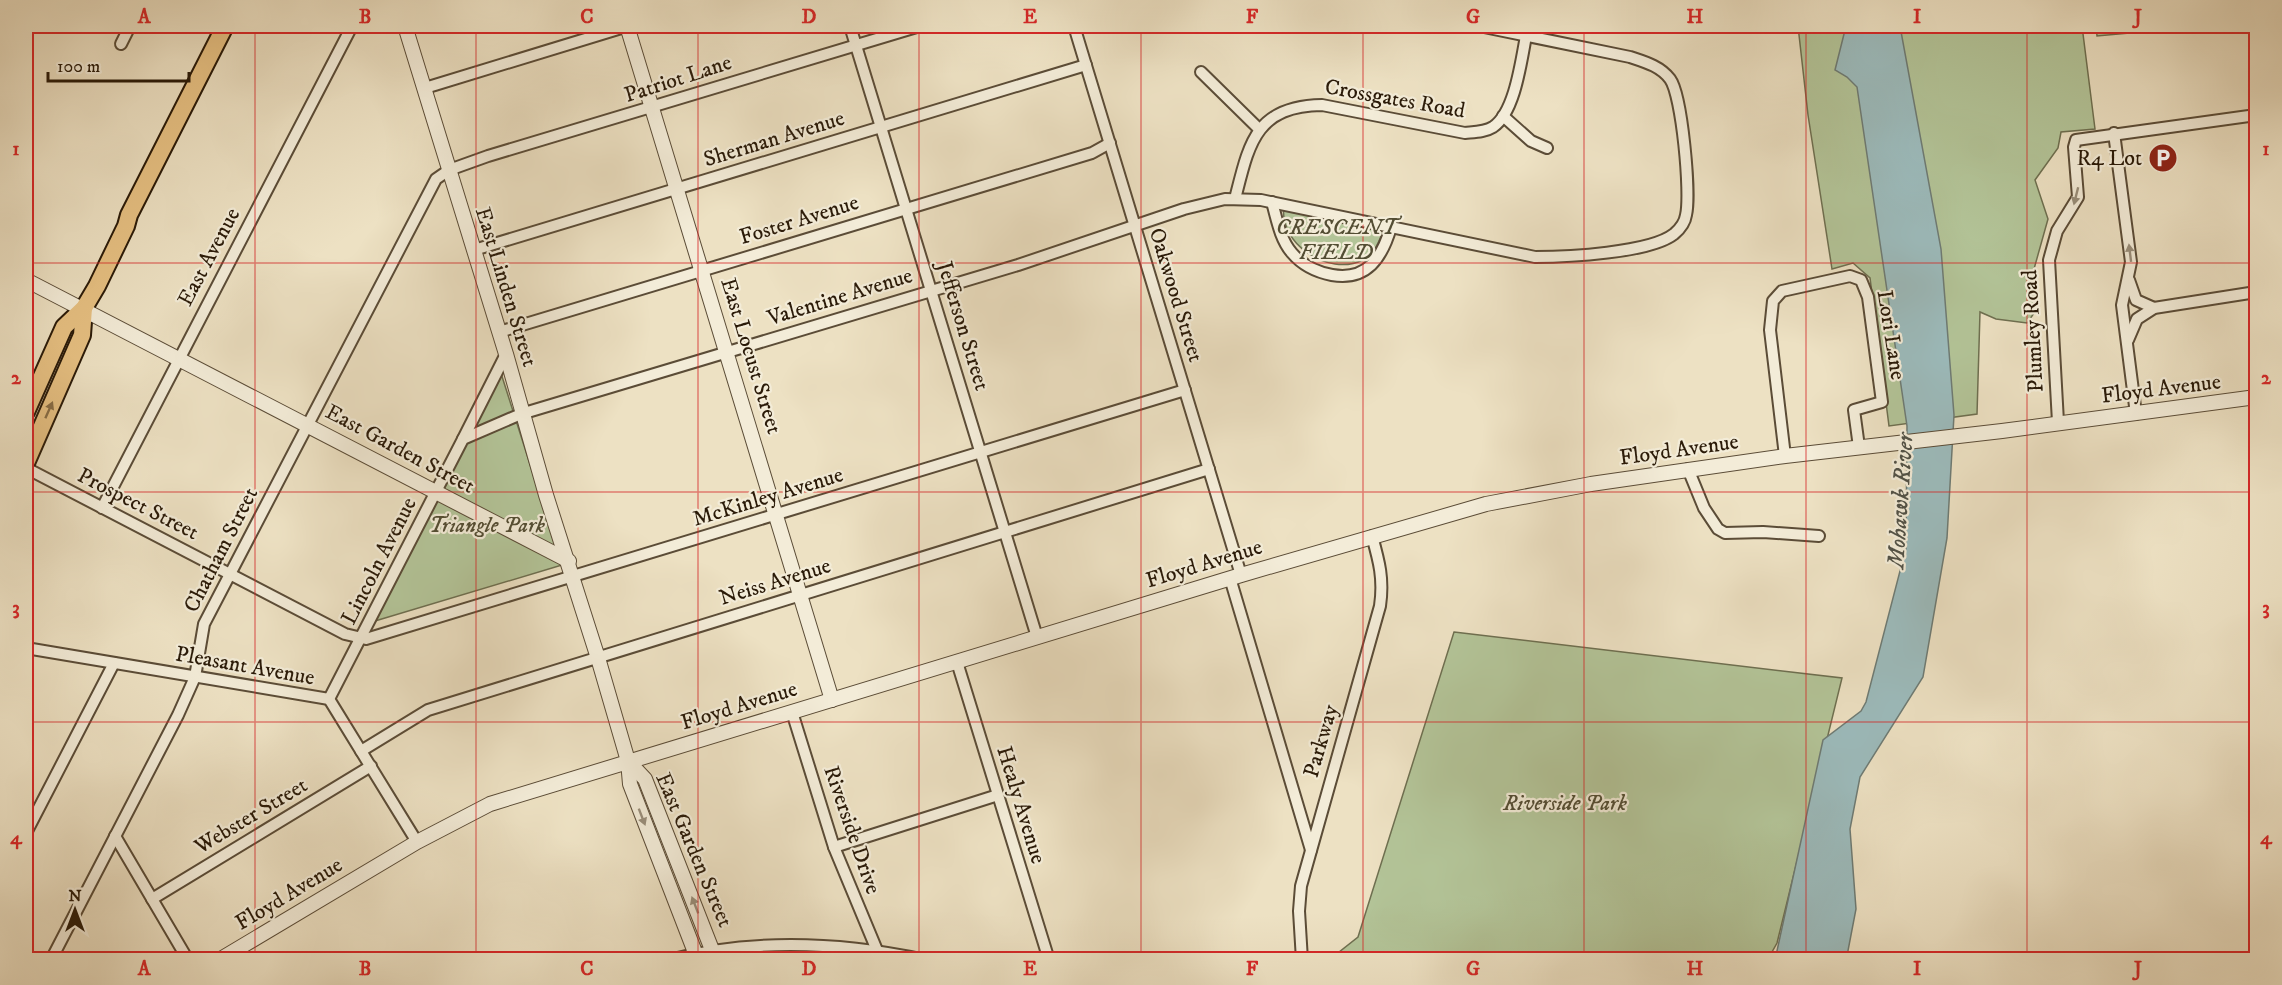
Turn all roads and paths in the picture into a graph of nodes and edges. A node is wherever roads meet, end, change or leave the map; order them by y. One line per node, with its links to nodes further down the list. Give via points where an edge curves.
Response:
1 (130, 26): 11 (street)
2 (225, 26): 37 (main road)
3 (352, 26): 43 (street, East Avenue)
4 (405, 26): 15 (street, East Linden Street)
5 (627, 26): 15 (street); 16 (street, East Locust Street)
6 (850, 26): 12 (street, Jefferson Street)
7 (920, 26): 12 (street, Patriot Lane)
8 (1074, 26): 13 (street, Oakwood Street)
9 (1479, 26): 10 (street)
10 (1527, 30): 18 (street, via 1511,102); 30 (street, via 1652,64 1670,79 1679,107 1689,197 1684,220 1673,235 1659,242 1562,257 1518,254)
11 (121, 44)
12 (856, 45): 16 (street, Patriot Lane); 19 (street, Jefferson Street)
13 (1086, 65): 19 (street, Sherman Avenue); 22 (street, Oakwood Street)
14 (1201, 72): 20 (street)
15 (424, 88): 24 (street, East Linden Street)
16 (653, 107): 24 (street, Patriot Lane); 25 (street, East Locust Street)
17 (2256, 115): 21 (street, Plumley Road)
18 (1503, 116): 20 (street, Crossgates Road, via 1482,132 1466,133 1305,105 1285,110); 23 (street, via 1531,141)
19 (882, 126): 25 (street, Sherman Avenue); 28 (street, Jefferson Street)
20 (1259, 129): 26 (street, Crossgates Road, via 1247,148)
21 (2114, 134): 34 (street, one-way to 21, via 2132,262); 49 (street, Plumley Road, one-way to 49, via 2075,143 2078,197 2057,231 2049,260)
22 (1110, 143): 28 (street, Foster Avenue, via 1092,153); 29 (street, Oakwood Street)
23 (1547, 148)
24 (449, 170): 31 (street, East Linden Street); 50 (street, Chatham Street, via 436,179 413,218)
25 (678, 189): 31 (street, Sherman Avenue); 32 (street, East Locust Street)
26 (1235, 199): 27 (street); 29 (street, via 1184,209)
27 (1272, 202): 30 (street); 30 (street, via 1287,247 1305,266 1320,273 1356,276 1368,269 1379,258)
28 (906, 208): 32 (street, Foster Avenue); 35 (street, Jefferson Street)
29 (1135, 227): 35 (street, Valentine Avenue); 44 (street, Oakwood Street)
30 (1391, 227)
31 (474, 250): 39 (street, East Linden Street)
32 (703, 270): 39 (street, Foster Avenue); 41 (street, East Locust Street)
33 (26, 280): 37 (street, East Garden Street)
34 (2129, 280): 38 (street, via 2136,300); 40 (street, via 2122,305)
35 (931, 290): 41 (street, Valentine Avenue); 53 (street, Jefferson Street)
36 (2256, 292): 38 (street)
37 (84, 308): 43 (street, East Garden Street); 46 (main road, via 64,327); 55 (main road, one-way to 37, via 82,335)
38 (2154, 308): 40 (street, via 2132,326)
39 (499, 332): 42 (street, East Linden Street)
40 (2127, 347): 48 (street)
41 (727, 351): 47 (street, Valentine Avenue); 61 (street, East Locust Street)
42 (506, 354): 47 (street, East Linden Street); 51 (street, Lincoln Avenue)
43 (178, 358): 50 (street, East Garden Street); 60 (street, East Avenue)
44 (1185, 390): 53 (street, McKinley Avenue); 57 (street, Oakwood Street)
45 (2256, 397): 48 (street, Floyd Avenue)
46 (26, 412)
47 (521, 414): 51 (street); 65 (street, East Linden Street)
48 (2136, 414): 49 (street, Floyd Avenue)
49 (2058, 422): 52 (street, Floyd Avenue)
50 (308, 425): 59 (street, East Garden Street); 66 (street, Chatham Street)
51 (462, 439): 59 (street, Lincoln Avenue)
52 (1859, 447): 54 (street, Floyd Avenue); 54 (street, Lori Lane, via 1854,410 1882,402 1868,297 1861,280 1850,276 1782,291 1773,301 1770,330)
53 (981, 451): 61 (street, McKinley Avenue); 62 (street, Jefferson Street)
54 (1785, 456): 58 (street, Floyd Avenue)
55 (26, 463)
56 (26, 468): 60 (street, Prospect Street)
57 (1209, 469): 62 (street, Neiss Avenue); 67 (street, Oakwood Street)
58 (1688, 469): 63 (street, Floyd Avenue, via 1486,504); 64 (street, via 1707,514 1725,533)
59 (436, 491): 65 (street, East Garden Street); 70 (street, Lincoln Avenue)
60 (102, 508): 66 (street, Prospect Street)
61 (777, 513): 68 (street, McKinley Avenue); 69 (street, East Locust Street)
62 (1006, 534): 69 (street, Neiss Avenue); 71 (street, Jefferson Street)
63 (1372, 536): 67 (street, Floyd Avenue); 88 (street, Parkway, via 1382,568 1380,606)
64 (1819, 536)
65 (568, 561): 68 (street, East Garden Street)
66 (230, 573): 70 (street, Prospect Street, via 345,634); 76 (street, Chatham Street, via 204,624)
67 (1235, 576): 71 (street, Floyd Avenue); 88 (street, Oakwood Street)
68 (573, 577): 70 (street, McKinley Avenue, via 399,631); 73 (street, East Garden Street)
69 (802, 594): 73 (street, Neiss Avenue); 78 (street, East Locust Street)
70 (361, 638): 77 (street, Lincoln Avenue)
71 (1037, 638): 74 (street, Floyd Avenue)
72 (26, 648): 75 (street, Pleasant Avenue)
73 (598, 658): 80 (street, Neiss Avenue, via 428,710); 81 (street, East Garden Street)
74 (957, 662): 78 (street, Floyd Avenue); 83 (street, Healy Avenue)
75 (114, 663): 76 (street, Pleasant Avenue); 84 (street)
76 (195, 677): 77 (street, Pleasant Avenue); 85 (street, Chatham Street)
77 (329, 699): 80 (street, Pleasant Avenue)
78 (832, 699): 79 (street, Floyd Avenue)
79 (792, 712): 81 (street, Floyd Avenue); 87 (street, Riverside Drive)
80 (361, 751): 82 (street, Pleasant Avenue)
81 (628, 761): 86 (street, Floyd Avenue, via 490,804); 90 (street, East Garden Street, one-way to 81, via 645,779); 92 (street, East Garden Street, one-way to 92, via 630,784)
82 (370, 766): 86 (street, Pleasant Avenue); 89 (street, Webster Street)
83 (998, 795): 87 (street); 98 (street, Healy Avenue)
84 (26, 833)
85 (115, 836): 89 (street); 93 (street, Chatham Street)
86 (417, 842): 95 (street, Floyd Avenue)
87 (834, 847): 91 (street, Riverside Drive)
88 (1311, 850): 99 (street, Parkway, via 1300,894)
89 (152, 899): 94 (street)
90 (714, 955): 91 (street, via 794,944 833,945); 92 (street)
91 (878, 955): 97 (street)
92 (696, 956): 96 (street)
93 (51, 960)
94 (188, 960)
95 (219, 960)
96 (669, 960)
97 (925, 960)
98 (1048, 960)
99 (1302, 960)

